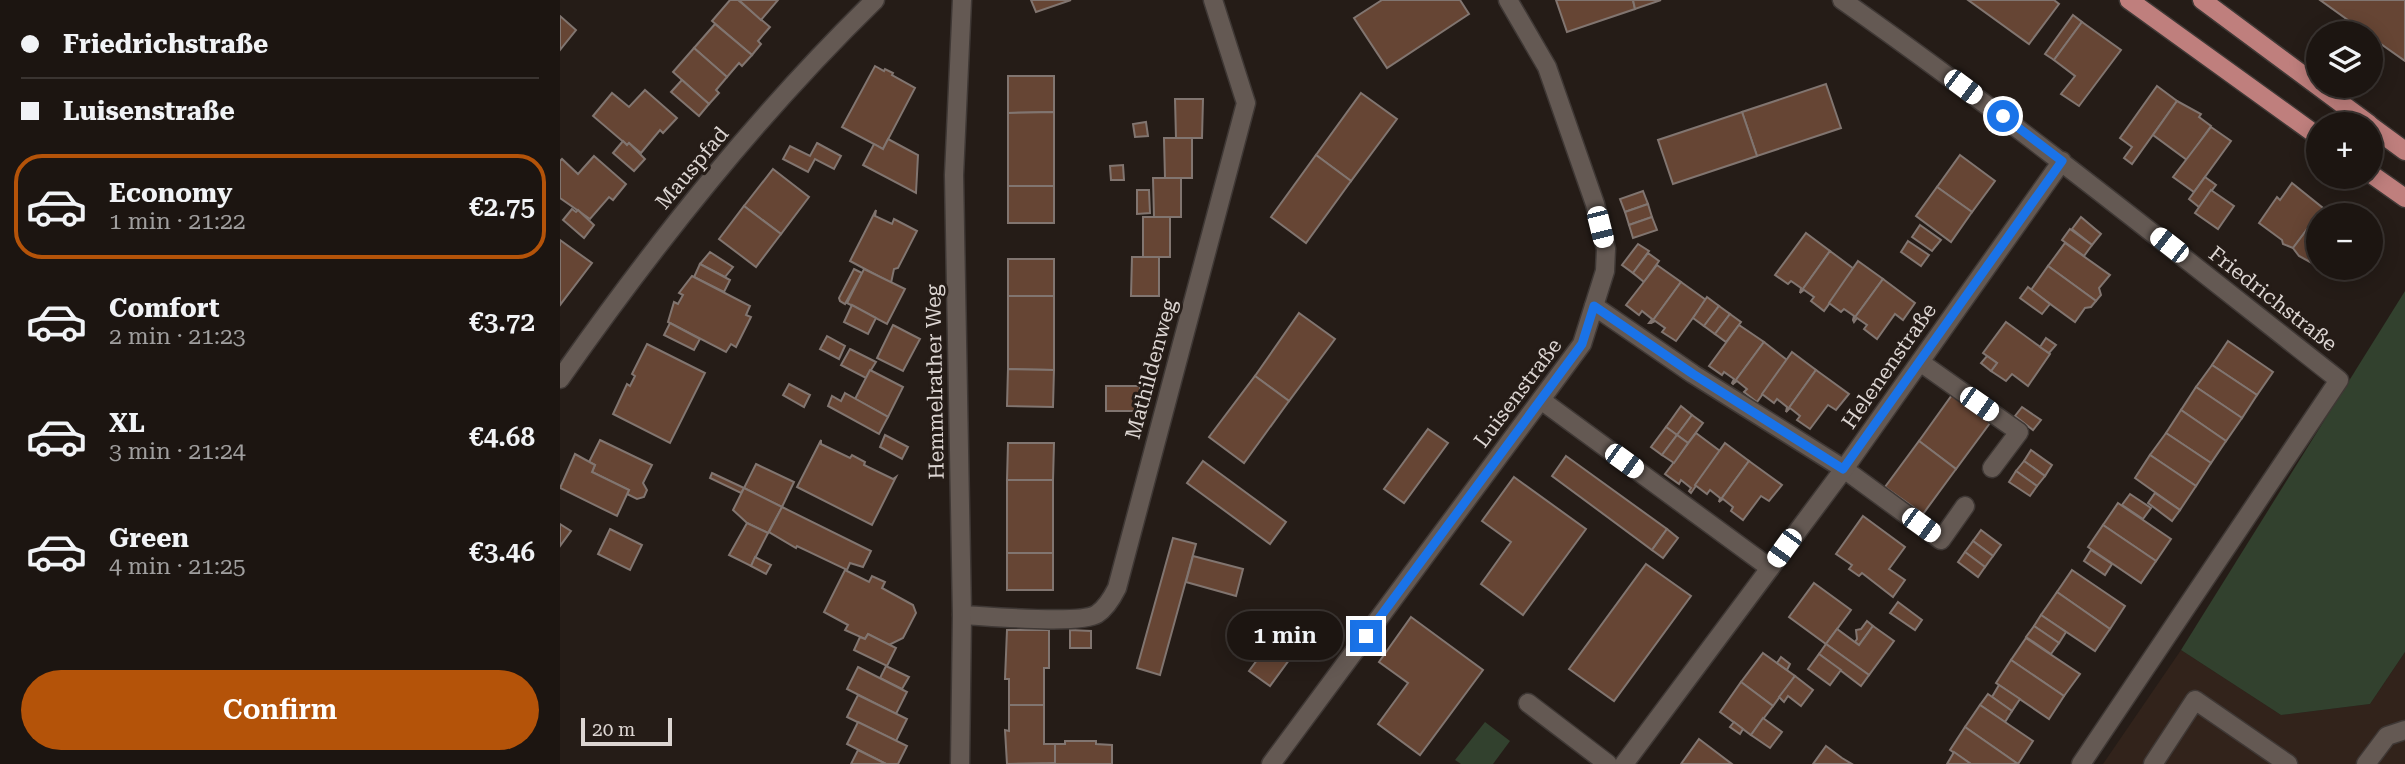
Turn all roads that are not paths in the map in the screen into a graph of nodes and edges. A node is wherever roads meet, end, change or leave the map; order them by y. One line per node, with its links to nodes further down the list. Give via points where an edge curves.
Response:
1 (876, 0): 17 (street, Mauspfad, via 818,56 706,183)
2 (962, 0): 23 (street, Hemmelrather Weg, via 954,175)
3 (1213, 0): 23 (street, Mathildenweg, via 1246,103 1117,588 1096,615 1073,619)
4 (1507, 0): 15 (street, Luisenstraße, via 1547,67 1595,204 1606,249 1605,271)
5 (1842, 0): 12 (street, Friedrichstraße)
6 (2129, 0): 9 (main road)
7 (2202, 0): 8 (main road)
8 (2353, 112)
9 (2306, 128)
10 (2383, 135): 11 (main road)
11 (2405, 151)
12 (2062, 161): 16 (street, Helenenstraße); 30 (street, Friedrichstraße, via 2339,380)
13 (2383, 182): 14 (main road)
14 (2405, 198)
15 (1594, 306): 18 (street, Luisenstraße, via 1582,344); 20 (street)
16 (1920, 362): 19 (street, via 2019,432); 20 (street, Helenenstraße)
17 (560, 379)
18 (1541, 400): 22 (street); 27 (street, Luisenstraße)
19 (1993, 468)
20 (1843, 469): 21 (street, via 1941,540); 22 (street, Helenenstraße)
21 (1965, 506)
22 (1770, 568): 29 (street, Helenenstraße)
23 (962, 615): 26 (street, Hemmelrather Weg)
24 (1528, 703): 28 (street)
25 (2405, 730): 33 (street, via 2387,736)
26 (960, 764)
27 (1271, 764)
28 (1608, 764)
29 (1624, 764)
30 (2081, 764)
31 (2153, 764): 32 (street, via 2195,700)
32 (2288, 764)
33 (2366, 764)

